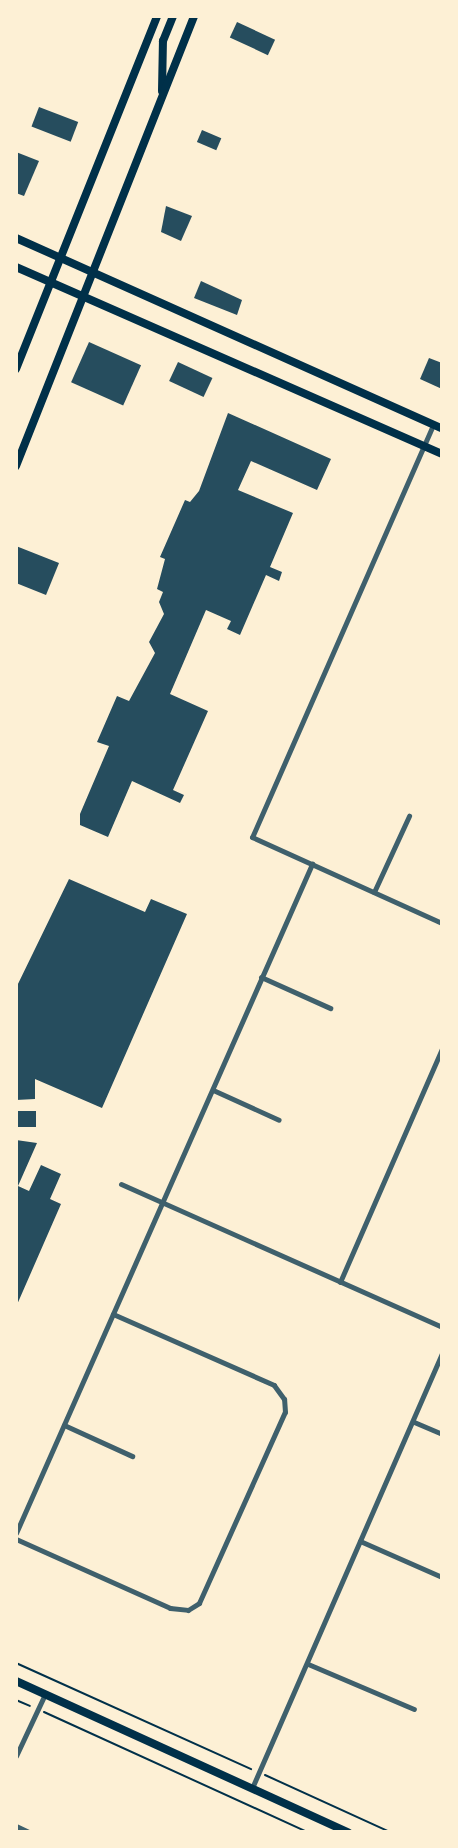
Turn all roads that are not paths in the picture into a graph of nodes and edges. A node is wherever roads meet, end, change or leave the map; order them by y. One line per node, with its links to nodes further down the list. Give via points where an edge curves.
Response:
1 (157, 16): 6 (main road)
2 (173, 16): 4 (main road, via 164,41)
3 (194, 16): 4 (main road)
4 (162, 97): 8 (main road)
5 (16, 238): 6 (main road)
6 (60, 258): 8 (main road); 9 (main road)
7 (16, 267): 9 (main road)
8 (93, 272): 10 (main road); 12 (main road)
9 (51, 282): 10 (main road); 11 (main road)
10 (83, 296): 13 (main road); 15 (main road)
11 (16, 369)
12 (437, 427): 13 (street)
13 (424, 446): 14 (main road); 17 (street, via 252,837)
14 (441, 454)
15 (16, 466)
16 (409, 816): 18 (street)
17 (312, 864): 18 (street); 20 (street)
18 (374, 892): 19 (street)
19 (441, 922)
20 (261, 977): 21 (street); 23 (street)
21 (330, 1008)
22 (441, 1049): 27 (street)
23 (213, 1090): 24 (street); 26 (street)
24 (279, 1120)
25 (121, 1184): 26 (street)
26 (162, 1202): 27 (street); 28 (street)
27 (340, 1282): 29 (street)
28 (113, 1314): 32 (street); 36 (street, via 273,1385 284,1399 285,1412 200,1603 188,1610 170,1608)
29 (441, 1328)
30 (441, 1354): 31 (street)
31 (414, 1422): 33 (street); 37 (street)
32 (63, 1425): 34 (street); 35 (street)
33 (441, 1434)
34 (132, 1456)
35 (16, 1533)
36 (16, 1539)
37 (360, 1541): 38 (street); 39 (street)
38 (441, 1577)
39 (308, 1664): 42 (street); 44 (street)
40 (16, 1681): 41 (main road)
41 (45, 1694): 43 (street); 44 (main road)
42 (414, 1710)
43 (16, 1756)
44 (252, 1788): 47 (main road)
45 (16, 1826): 46 (street)
46 (29, 1832)
47 (348, 1832)

